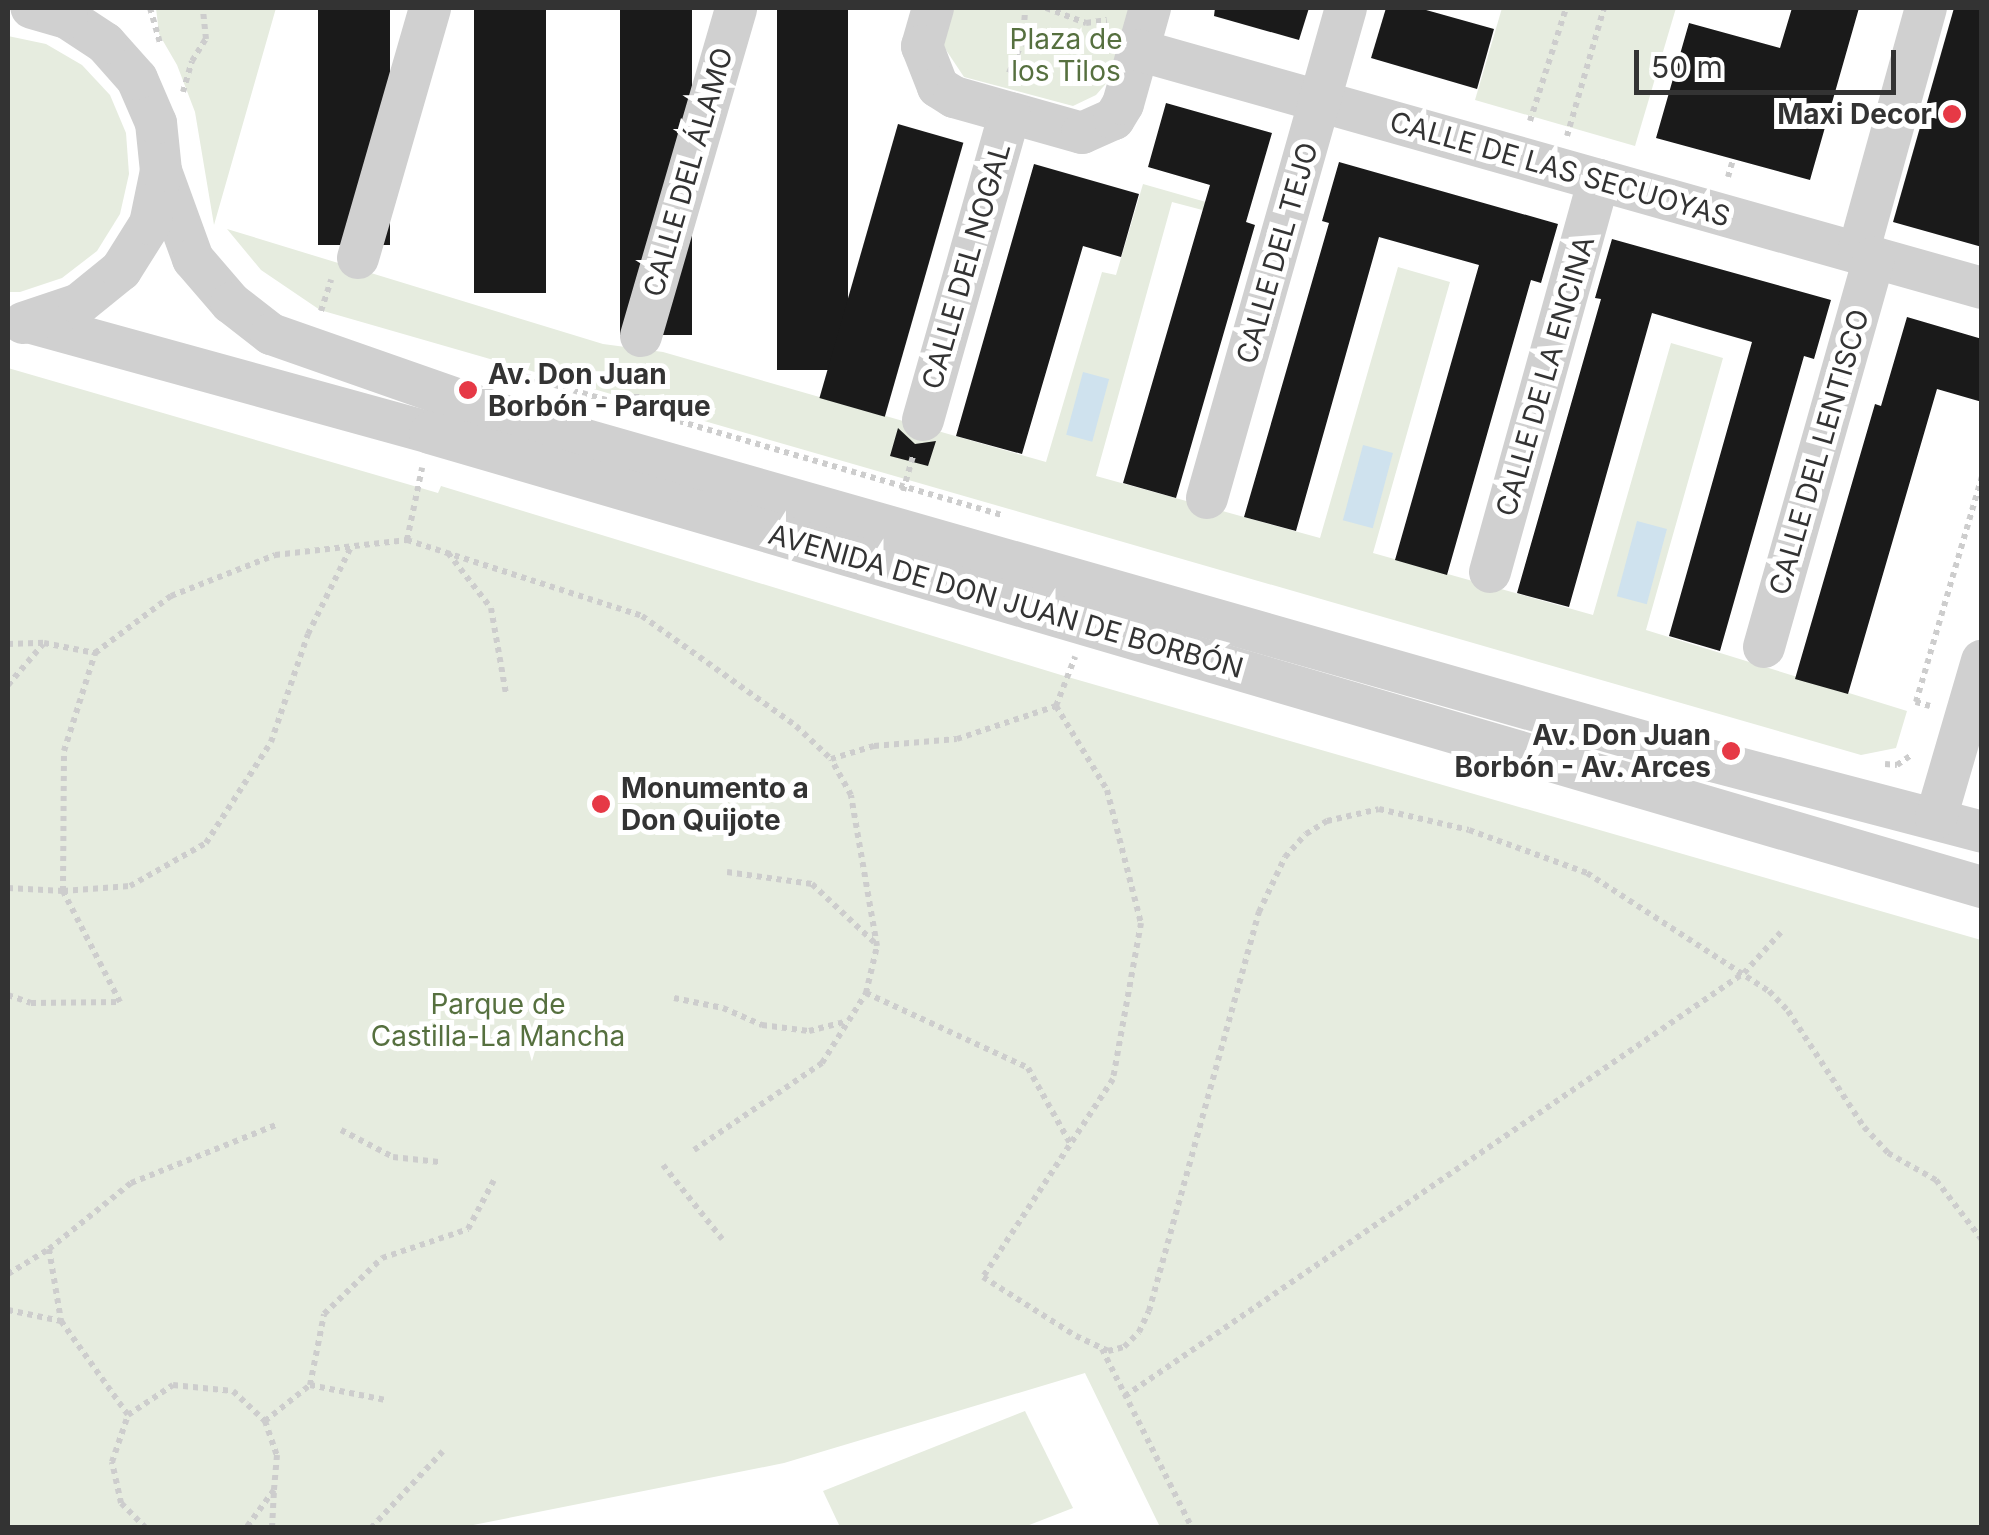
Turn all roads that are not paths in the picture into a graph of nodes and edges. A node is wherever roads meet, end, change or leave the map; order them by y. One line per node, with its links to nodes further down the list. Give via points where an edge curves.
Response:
1 (31, 8): 7 (street)
2 (430, 8): 14 (street)
3 (736, 8): 17 (street, CALLE DEL ÁLAMO)
4 (933, 8): 10 (street, via 922,46 938,86)
5 (1346, 8): 9 (street, CALLE DEL TEJO)
6 (1926, 8): 13 (street, CALLE DEL LENTISCO)
7 (107, 25): 11 (street, via 156,124)
8 (1134, 26): 9 (street, CALLE DE LAS SECUOYAS); 10 (street, via 1123,104 1114,119 1082,133)
9 (1320, 101): 12 (street, CALLE DE LAS SECUOYAS); 19 (street, CALLE DEL TEJO)
10 (998, 110): 18 (street, CALLE DEL NOGAL)
11 (161, 172): 16 (street, via 150,224 121,270 79,304); 23 (street, AVENIDA DE DON JUAN DE BORBÓN, via 193,259 231,303 271,334 519,421 1693,756)
12 (1600, 180): 13 (street, CALLE DE LAS SECUOYAS); 20 (street, CALLE DE LA ENCINA)
13 (1866, 255): 15 (street, CALLE DE LAS SECUOYAS); 21 (street, CALLE DEL LENTISCO)
14 (358, 258)
15 (1982, 288)
16 (18, 323): 25 (street, AVENIDA DE DON JUAN DE BORBÓN, via 430,433)
17 (641, 336)
18 (923, 420)
19 (1207, 498)
20 (1490, 572)
21 (1764, 647)
22 (1982, 662): 23 (street, via 1941,739)
23 (1936, 818): 24 (street, AVENIDA DE DON JUAN DE BORBÓN)
24 (1982, 832)
25 (1982, 887)

